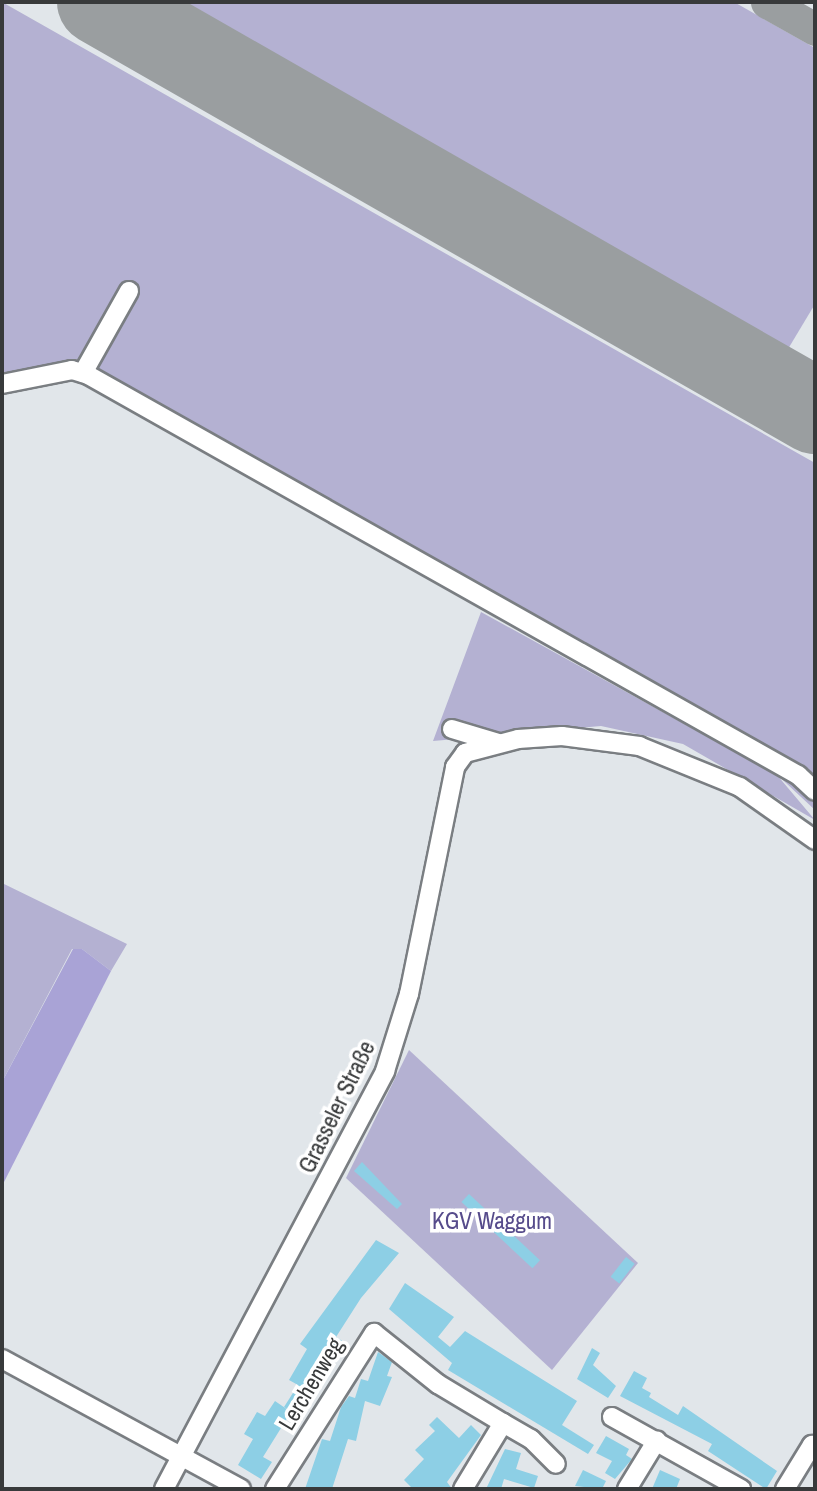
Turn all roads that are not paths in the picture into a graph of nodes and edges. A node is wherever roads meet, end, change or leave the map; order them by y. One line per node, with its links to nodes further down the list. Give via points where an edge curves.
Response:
1 (129, 291): 2 (street)
2 (83, 373): 3 (street, via 72,370); 6 (street, via 798,775)
3 (2, 384)
4 (452, 729): 5 (street)
5 (498, 743): 7 (street, via 562,736 639,746 678,757 770,804); 13 (street, Grasseler Straße, via 465,753 455,767 409,994 386,1071)
6 (815, 791)
7 (815, 840)
8 (2, 1359): 13 (street)
9 (612, 1417): 11 (street)
10 (503, 1423): 14 (street, Lerchenweg, via 531,1439); 17 (street, Lerchenweg, via 438,1384 374,1333); 18 (street)
11 (657, 1440): 19 (street); 20 (street)
12 (814, 1447): 21 (street)
13 (181, 1458): 15 (street, Grasseler Straße); 16 (street)
14 (556, 1464)
15 (164, 1489)
16 (241, 1489)
17 (275, 1489)
18 (463, 1489)
19 (627, 1489)
20 (741, 1489)
21 (785, 1489)

